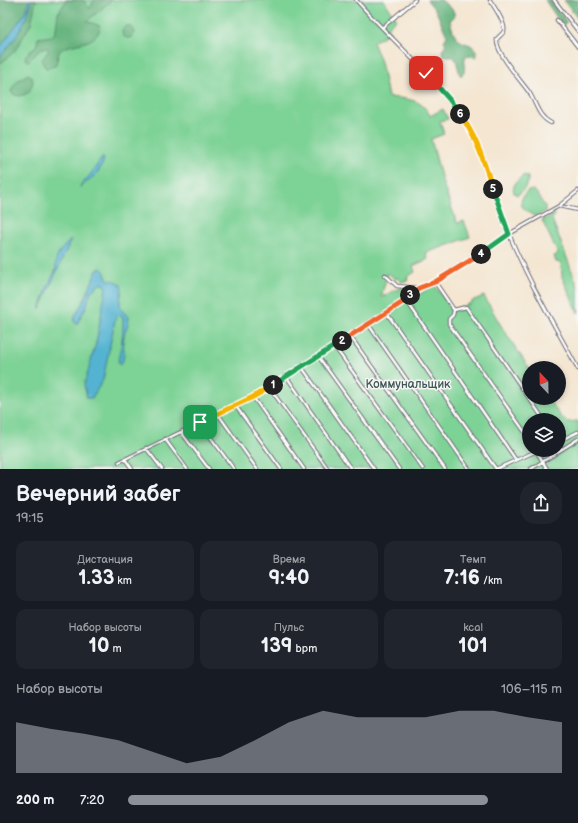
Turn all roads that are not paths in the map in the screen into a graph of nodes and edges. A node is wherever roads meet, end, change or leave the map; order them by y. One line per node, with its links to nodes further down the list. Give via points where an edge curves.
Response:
1 (356, 0): 7 (street)
2 (414, 0): 5 (street)
3 (490, 0): 10 (street, via 504,28 497,39 498,46 530,93 536,107 545,119)
4 (554, 0): 8 (street)
5 (411, 1): 7 (street)
6 (557, 20): 9 (street)
7 (383, 27): 14 (street, via 436,83 463,119 482,153)
8 (578, 31)
9 (578, 47)
10 (551, 122)
11 (578, 191): 12 (street)
12 (559, 206): 13 (street); 14 (street)
13 (578, 210)
14 (509, 234): 16 (street); 26 (street)
15 (385, 275): 17 (street, via 397,286)
16 (435, 282): 17 (street); 19 (street)
17 (419, 288): 18 (street)
18 (406, 300): 20 (street); 44 (street)
19 (454, 310): 29 (street, via 466,307); 34 (street, via 449,324)
20 (386, 312): 21 (street); 62 (street)
21 (368, 324): 22 (street); 61 (street)
22 (350, 336): 23 (street); 60 (street)
23 (334, 346): 24 (street); 59 (street)
24 (318, 356): 25 (street); 58 (street)
25 (301, 366): 27 (street); 57 (street)
26 (578, 369)
27 (286, 376): 28 (street); 56 (street)
28 (269, 387): 30 (street); 55 (street)
29 (522, 388)
30 (253, 397): 31 (street); 54 (street)
31 (235, 406): 32 (street); 53 (street)
32 (218, 414): 33 (street); 52 (street)
33 (200, 422): 35 (street); 51 (street)
34 (522, 428)
35 (181, 432): 38 (street); 50 (street)
36 (578, 432): 37 (street)
37 (566, 438)
38 (165, 439): 40 (street); 49 (street)
39 (578, 439): 45 (street)
40 (146, 448): 43 (street); 48 (street)
41 (522, 457): 44 (street)
42 (541, 457): 45 (street)
43 (125, 458): 46 (street); 47 (street)
44 (516, 460): 62 (street)
45 (543, 461): 63 (street); 64 (street)
46 (119, 462)
47 (132, 469)
48 (162, 469)
49 (187, 469)
50 (209, 469)
51 (234, 469)
52 (258, 469)
53 (281, 469)
54 (304, 469)
55 (328, 469)
56 (351, 469)
57 (374, 469)
58 (398, 469)
59 (423, 469)
60 (445, 469)
61 (469, 469)
62 (496, 469)
63 (531, 469)
64 (547, 469)

